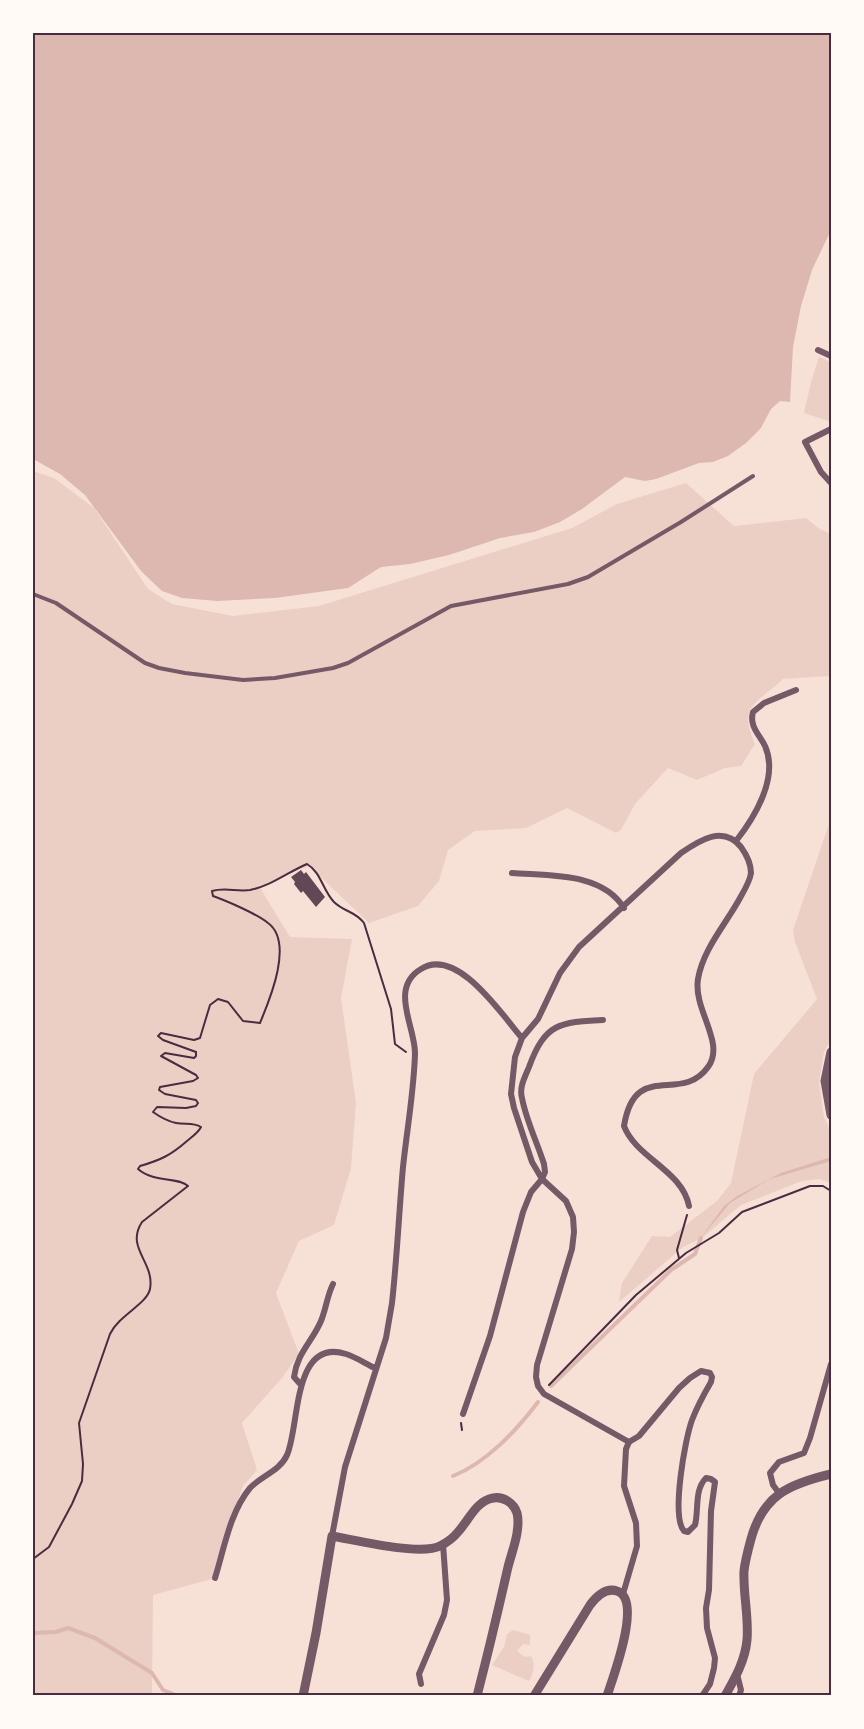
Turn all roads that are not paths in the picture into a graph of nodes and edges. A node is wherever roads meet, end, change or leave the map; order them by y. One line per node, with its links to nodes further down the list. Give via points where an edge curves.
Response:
1 (818, 350): 2 (street)
2 (831, 356)
3 (831, 429): 5 (street, via 805,442)
4 (753, 476): 6 (lane, via 588,577 451,606 348,663 303,674 243,680 159,668 145,663 56,603)
5 (831, 483)
6 (33, 594)
7 (796, 690): 8 (street, via 764,703 753,712 752,723 770,762 763,793)
8 (736, 841): 10 (street, via 717,835 699,840); 16 (street, via 746,854 751,873 708,952 698,982 699,1004 713,1040 710,1065 688,1083 641,1090 624,1126 640,1148 678,1185)
9 (512, 873): 10 (street, via 589,882 612,894)
10 (624, 908): 12 (street, via 570,958 538,1019)
11 (603, 1020): 15 (street, via 573,1021 556,1027 538,1046 522,1084 522,1098 544,1164)
12 (522, 1038): 15 (street, via 515,1057 511,1094 532,1162); 19 (street, via 461,972 442,964 422,967 411,977 404,993 414,1056 392,1303 386,1338)
13 (831, 1052): 14 (street, via 825,1081)
14 (831, 1115)
15 (542, 1179): 21 (street, via 531,1192 523,1212 490,1336); 22 (street, via 566,1202 573,1216 574,1232 537,1365 538,1386 552,1400)
16 (689, 1206)
17 (333, 1284): 20 (street, via 320,1324 296,1366 294,1377)
18 (831, 1364): 24 (street, via 804,1453 778,1462 770,1473)
19 (375, 1368): 20 (street, via 333,1352 311,1363); 25 (street, via 345,1467)
20 (301, 1385): 27 (street, via 287,1455 243,1497)
21 (463, 1414)
22 (629, 1442): 28 (street, via 624,1486 636,1523 637,1546); 35 (street, via 639,1436 690,1378 701,1371 710,1373 711,1382 687,1434 679,1493 680,1526 688,1532 695,1525 702,1482 706,1478 715,1482 706,1608 715,1658 710,1684)
23 (831, 1474): 24 (street)
24 (779, 1493): 29 (street, via 759,1516 747,1553 747,1642)
25 (332, 1536): 26 (street, via 423,1550); 31 (street)
26 (444, 1544): 30 (street, via 447,1600 419,1674); 32 (street, via 486,1499 510,1501 517,1513 499,1612)
27 (215, 1578)
28 (623, 1594): 33 (street, via 608,1590 596,1597); 34 (street, via 628,1610 626,1630)
29 (737, 1674): 36 (street); 37 (street)
30 (421, 1684)
31 (303, 1696)
32 (477, 1696)
33 (534, 1696)
34 (607, 1696)
35 (702, 1696)
36 (726, 1696)
37 (739, 1696)

